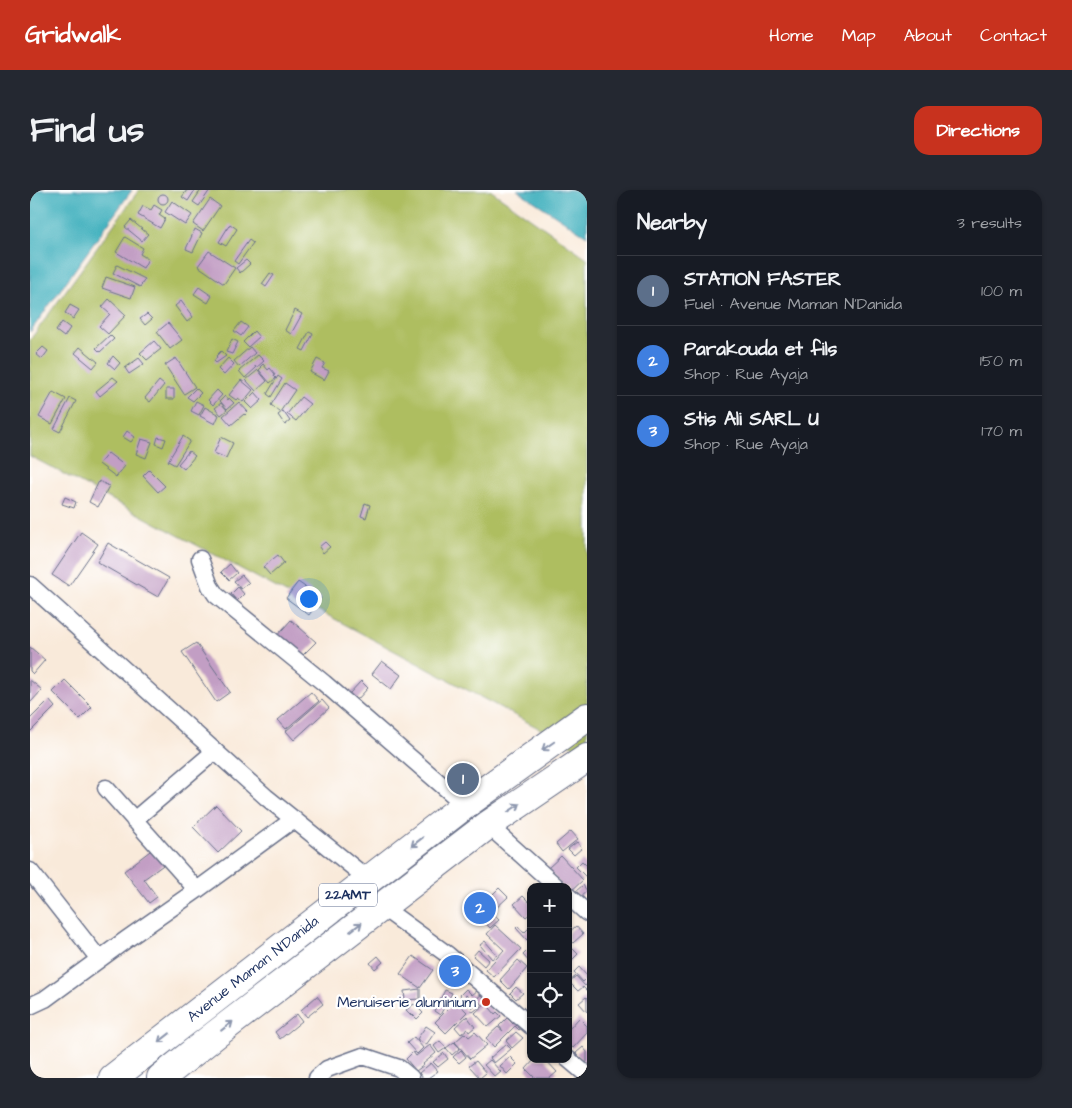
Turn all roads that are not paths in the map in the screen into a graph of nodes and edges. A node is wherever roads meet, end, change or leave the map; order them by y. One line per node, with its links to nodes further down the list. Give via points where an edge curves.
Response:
1 (200, 560): 7 (street, via 216,595)
2 (30, 585): 4 (street)
3 (587, 717): 7 (highway, Avenue Maman N'Danida / 22AMT, one-way to 7)
4 (215, 751): 8 (street); 9 (street)
5 (587, 758): 10 (highway, one-way to 5)
6 (106, 788): 9 (street)
7 (464, 804): 12 (highway, Avenue Maman N'Danida / 22AMT, one-way to 12)
8 (294, 819): 12 (street); 14 (street)
9 (134, 820): 14 (street)
10 (488, 826): 13 (street); 16 (highway)
11 (30, 871): 18 (street)
12 (369, 880): 23 (highway, Avenue Maman N'Danida / 22AMT, one-way to 23)
13 (552, 883)
14 (197, 890): 18 (street)
15 (572, 900): 17 (street)
16 (382, 907): 20 (street, via 448,955); 24 (highway, one-way to 16)
17 (587, 913)
18 (99, 959): 19 (street, via 45,999)
19 (30, 1006)
20 (527, 1023)
21 (572, 1062): 22 (street)
22 (587, 1075)
23 (113, 1078)
24 (161, 1078)
25 (317, 1078): 26 (street, via 327,1069 363,1056 399,1068)
26 (411, 1078)

